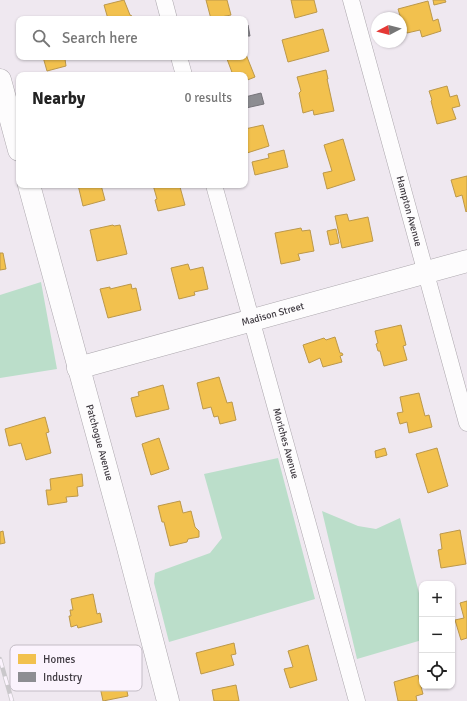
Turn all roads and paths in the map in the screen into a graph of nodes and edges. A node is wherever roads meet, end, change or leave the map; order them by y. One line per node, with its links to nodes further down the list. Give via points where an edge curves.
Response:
1 (164, 0): 3 (street)
2 (351, 0): 11 (street, Hampton Avenue)
3 (168, 16)
4 (180, 60): 5 (street)
5 (183, 72)
6 (0, 80): 7 (street)
7 (16, 139)
8 (30, 188): 13 (street, Patchogue Avenue)
9 (215, 188): 12 (street, Moriches Avenue)
10 (467, 261): 11 (street, Madison Street)
11 (426, 272): 12 (street, Madison Street); 14 (street, Hampton Avenue)
12 (251, 320): 13 (street, Madison Street); 16 (street, Moriches Avenue)
13 (78, 368): 15 (street, Patchogue Avenue)
14 (467, 423)
15 (168, 701)
16 (357, 701)

